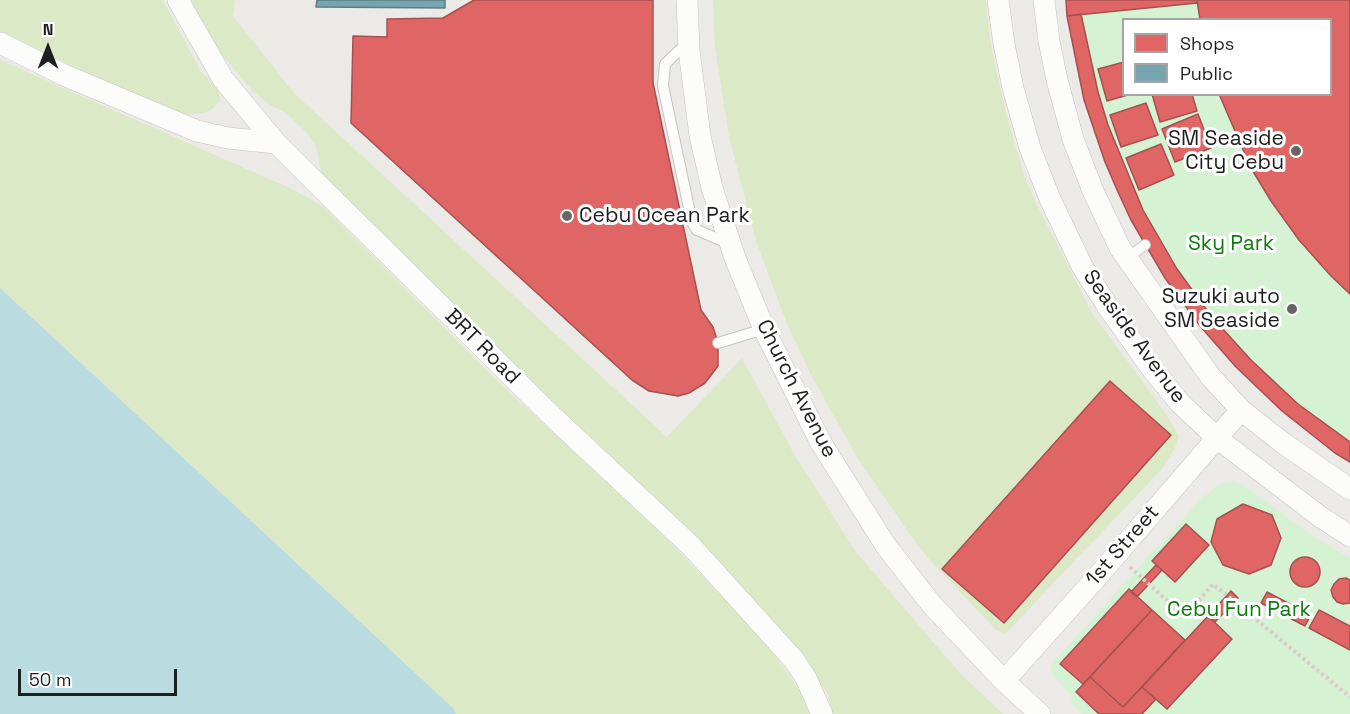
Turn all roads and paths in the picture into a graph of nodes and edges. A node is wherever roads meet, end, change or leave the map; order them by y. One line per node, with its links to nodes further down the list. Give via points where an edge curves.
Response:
1 (178, 0): 7 (street, BRT Road, via 223,79)
2 (687, 0): 5 (street, Church Avenue)
3 (998, 0): 14 (street, Seaside Avenue, via 1008,66 1030,148 1082,266 1152,369)
4 (1044, 0): 10 (street, Seaside Avenue, via 1057,80 1073,139 1093,191)
5 (689, 40): 8 (street, Church Avenue, via 700,136); 8 (lane, via 665,64 663,86 692,222 697,230)
6 (0, 44): 7 (street, via 74,80 197,131)
7 (276, 143): 20 (street, BRT Road, via 553,417 691,546 780,643 806,678)
8 (731, 245): 11 (street, Church Avenue)
9 (1145, 245): 10 (lane)
10 (1127, 258): 13 (street, Seaside Avenue, via 1210,376)
11 (764, 329): 12 (lane); 18 (street, Church Avenue, via 821,443 886,546 932,605)
12 (718, 343)
13 (1241, 410): 14 (street, 1st Street); 15 (street, Seaside Avenue)
14 (1218, 439): 16 (street, Seaside Avenue); 17 (street, 1st Street)
15 (1350, 489)
16 (1350, 536)
17 (1116, 555): 18 (street, 1st Street); 19 (path, via 1185,617 1213,584)
18 (1004, 681): 21 (street, Church Avenue)
19 (1350, 697)
20 (822, 714)
21 (1040, 714)

